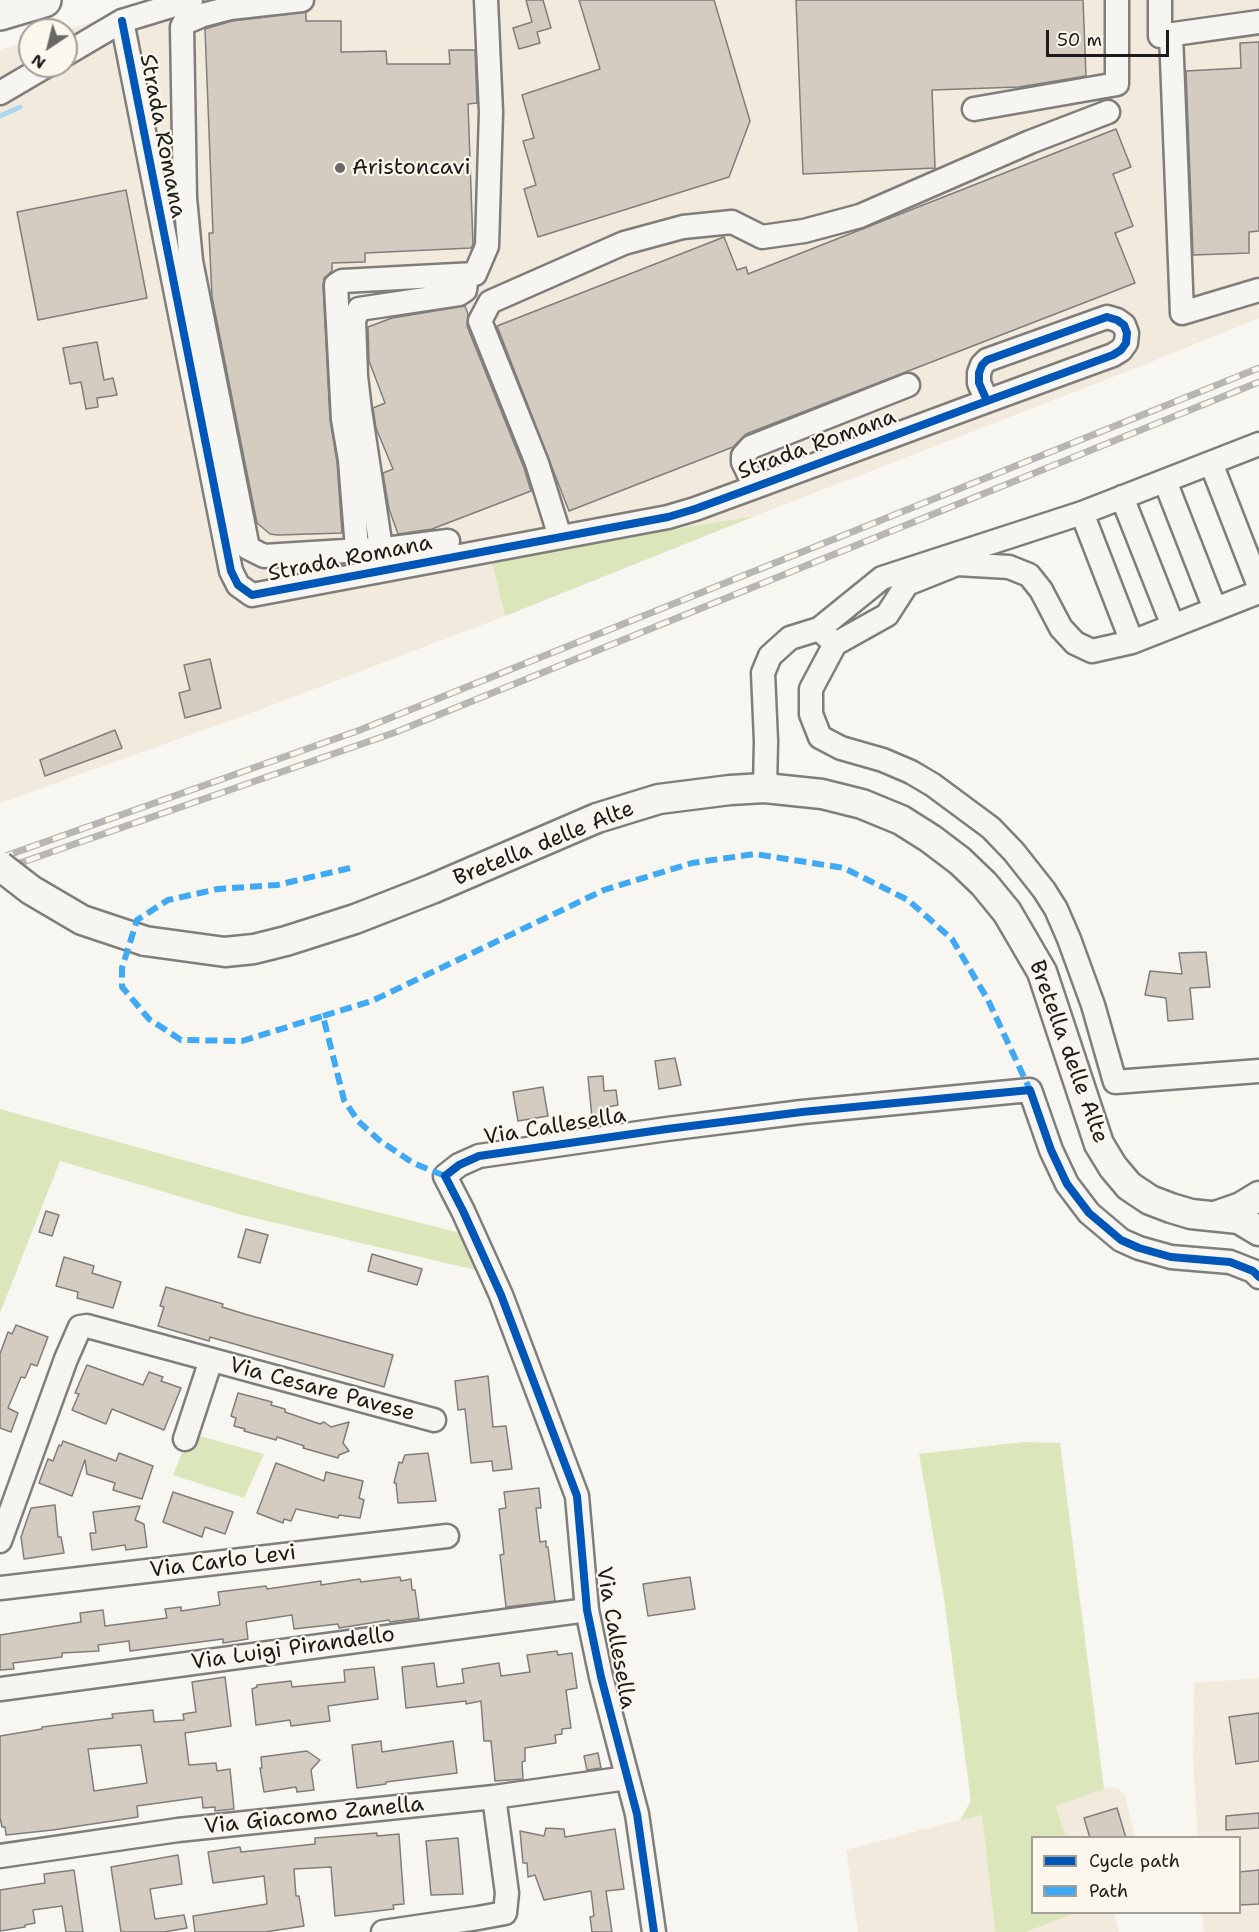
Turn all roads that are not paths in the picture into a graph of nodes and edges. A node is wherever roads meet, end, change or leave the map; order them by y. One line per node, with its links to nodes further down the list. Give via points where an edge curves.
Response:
1 (44, 0): 7 (highway)
2 (302, 0): 6 (street, via 230,8)
3 (486, 0): 16 (street, via 490,112 487,246)
4 (1117, 0): 14 (street, via 1117,84)
5 (1160, 0): 10 (street, via 1160,36)
6 (190, 7): 8 (street); 29 (street, via 182,27 185,198 191,261 248,548 264,556)
7 (0, 13)
8 (122, 21): 11 (street); 27 (street, Strada Romana, via 231,571 238,585 252,595)
9 (1259, 22): 10 (street)
10 (1172, 34): 17 (street, via 1182,313)
11 (78, 47)
12 (26, 78): 13 (street)
13 (0, 93)
14 (974, 109)
15 (1108, 112): 18 (street, via 860,216 762,237 732,222 683,227 624,243)
16 (471, 274): 18 (street, via 483,282); 29 (street, via 342,281 336,285 343,419); 30 (street, via 465,290 459,294 359,309 354,320 360,410)
17 (1259, 290)
18 (490, 302): 27 (street, via 480,321 537,463)
19 (908, 385): 24 (street, via 751,447 743,462)
20 (987, 401): 20 (street, Strada Romana, via 1113,354 1126,343 1124,325 1107,317 987,360 979,373); 24 (street, Strada Romana)
21 (1258, 449): 22 (street)
22 (1211, 463): 23 (street); 31 (street)
23 (1165, 481): 25 (street); 33 (street)
24 (755, 487): 27 (street, Strada Romana, via 668,517)
25 (1122, 497): 26 (street); 34 (street)
26 (1082, 513): 35 (street, via 882,578); 36 (street)
27 (560, 537)
28 (448, 541): 30 (street)
29 (357, 549): 30 (street)
30 (381, 549)
31 (1259, 586)
32 (1259, 592): 33 (street)
33 (1215, 609): 34 (street)
34 (1173, 626): 36 (street)
35 (827, 636): 36 (street, via 887,615 908,584 957,564 1009,567 1029,575 1075,644 1092,651); 37 (street, via 790,638 771,656 763,673); 39 (street, via 811,689 811,714 820,737 840,748 883,760 933,785 991,828 1014,852 1056,909 1093,1005 1115,1082)
36 (1132, 642)
37 (765, 788): 38 (main road, Bretella delle Alte, bridge, via 659,799 597,818 355,919 286,941 225,952 145,941 82,920); 41 (main road, Bretella delle Alte, via 822,794 862,804 902,820 960,861 1007,912 1042,972 1098,1144 1113,1167 1129,1186 1150,1200 1191,1214)
38 (0, 866)
39 (1259, 1071)
40 (1259, 1196): 41 (main road, Bretella delle Alte)
41 (1215, 1216): 42 (main road, Bretella delle Alte, via 1239,1219)
42 (1259, 1231)
43 (1259, 1277): 50 (street, Via Callesella, via 1230,1262 1171,1257 1121,1240 1089,1213 1067,1184 1030,1090 667,1129 480,1156 459,1165 445,1176 501,1295 577,1496)
44 (211, 1360): 45 (street, Via Cesare Pavese); 46 (street, Via Cesare Pavese); 48 (street, Via Cesare Pavese, via 80,1327)
45 (434, 1420)
46 (185, 1439)
47 (447, 1536): 49 (street, Via Carlo Levi)
48 (0, 1542)
49 (0, 1588)
50 (587, 1610): 51 (street, Via Luigi Pirandello); 52 (street, Via Callesella)
51 (0, 1689)
52 (627, 1778): 53 (street, Via Giacomo Zanella); 56 (street, Via Callesella, via 637,1814)
53 (494, 1797): 54 (street, Via Giacomo Zanella, via 178,1830); 55 (street, via 507,1893 505,1913)
54 (0, 1856)
55 (383, 1932)
56 (654, 1932)

